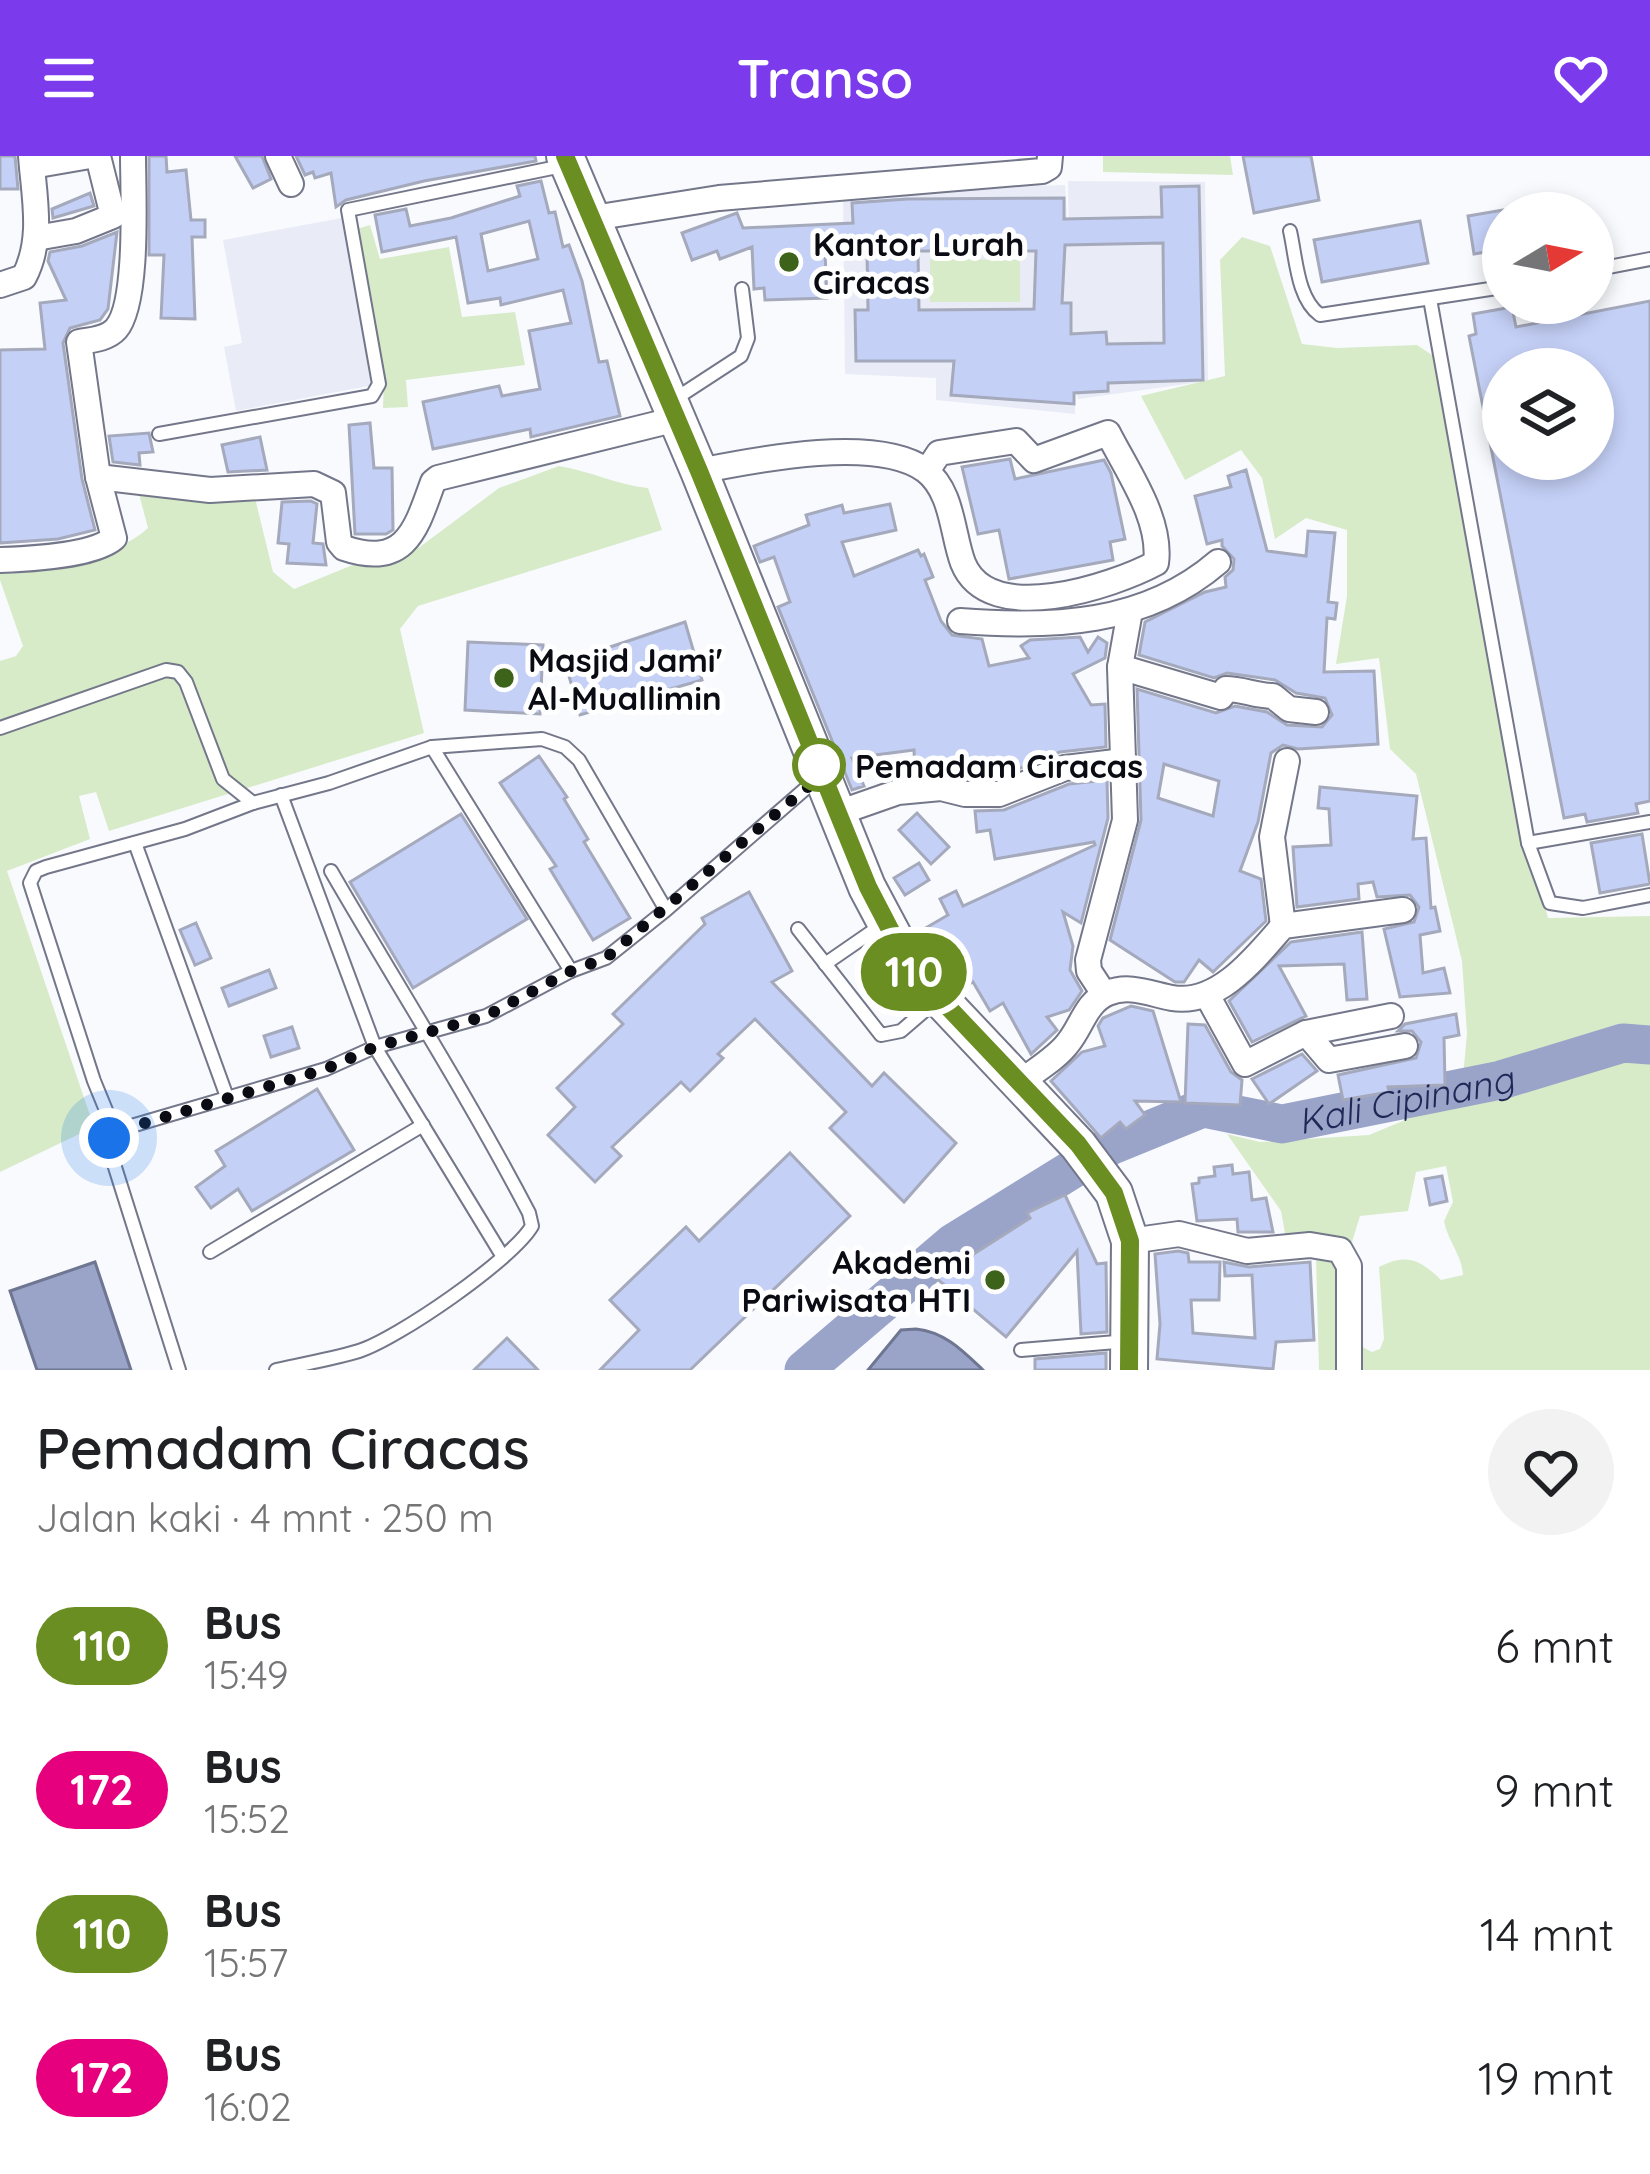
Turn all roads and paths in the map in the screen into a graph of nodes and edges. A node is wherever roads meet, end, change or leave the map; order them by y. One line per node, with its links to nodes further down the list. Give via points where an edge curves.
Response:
1 (94, 156): 6 (street); 11 (street, via 113,216)
2 (133, 156): 22 (street, via 125,311 116,329 79,342)
3 (278, 156): 8 (street)
4 (567, 160): 9 (street); 19 (lane, via 348,210 379,384 372,396)
5 (1050, 160): 7 (street, via 1042,171)
6 (31, 161): 11 (street)
7 (945, 167): 9 (street)
8 (291, 184)
9 (593, 218): 18 (street)
10 (1290, 231): 17 (lane, via 1316,314)
11 (36, 238): 14 (street, via 24,277)
12 (1650, 259): 13 (lane)
13 (1614, 266)
14 (0, 286)
15 (742, 289): 18 (lane, via 748,338 741,356)
16 (1482, 290): 17 (lane)
17 (1430, 299): 39 (lane)
18 (673, 410): 20 (street); 22 (street, via 438,478 416,531 382,552 344,548 332,494 314,484 210,490)
19 (159, 434)
20 (699, 471): 21 (street, via 828,453 882,454); 33 (street)
21 (927, 471): 21 (street, via 950,508 964,567 982,586 1020,598 1066,595 1156,563 1149,516 1108,433 1034,460 1016,441 939,453)
22 (98, 477): 23 (street, via 112,542)
23 (0, 560)
24 (1218, 562): 25 (street, via 1195,582)
25 (1130, 611): 26 (street, via 1041,625); 27 (street)
26 (960, 621)
27 (1120, 667): 28 (street, via 1221,697 1232,688); 31 (street)
28 (1316, 712)
29 (0, 728): 35 (lane, via 178,672 223,779)
30 (431, 747): 34 (lane); 42 (lane, via 542,739 565,747); 48 (lane)
31 (1124, 760): 36 (street, via 1064,768 999,794 898,792); 49 (street, via 1125,820 1088,960)
32 (1287, 761): 45 (street, via 1272,837)
33 (823, 774): 36 (street); 42 (lane)
34 (281, 795): 35 (lane); 56 (lane)
35 (253, 803): 38 (lane)
36 (838, 813): 44 (street)
37 (1650, 822): 39 (lane)
38 (135, 843): 58 (lane); 59 (lane, via 46,867 30,884 94,1081)
39 (1528, 843): 41 (lane, via 1550,903 1583,908)
40 (331, 871): 54 (lane)
41 (1650, 895)
42 (666, 910): 48 (lane, via 606,958)
43 (1403, 910): 45 (street)
44 (885, 923): 47 (lane); 51 (street)
45 (1283, 926): 50 (street, via 1253,961)
46 (798, 929): 47 (lane)
47 (825, 964): 51 (lane, via 883,1036)
48 (571, 971): 54 (lane, via 503,1009)
49 (1104, 994): 50 (street); 57 (street, via 1068,1044)
50 (1207, 994): 53 (street, via 1245,1064)
51 (938, 1000): 57 (street)
52 (1391, 1016): 53 (street)
53 (1306, 1033): 55 (street, via 1329,1060)
54 (425, 1035): 56 (lane); 63 (lane, via 532,1220)
55 (1405, 1046)
56 (375, 1047): 58 (lane); 60 (lane)
57 (1018, 1084): 61 (street, via 1108,1183)
58 (227, 1097): 59 (lane)
59 (118, 1125): 66 (lane, via 108,1144)
60 (423, 1125): 62 (lane); 63 (lane)
61 (1130, 1241): 65 (street); 68 (street, via 1179,1234 1246,1251 1340,1250 1349,1266)
62 (210, 1252)
63 (503, 1256): 67 (lane, via 396,1335)
64 (1022, 1350): 65 (lane)
65 (1129, 1355)
66 (179, 1370)
67 (276, 1370)
68 (1349, 1370)

